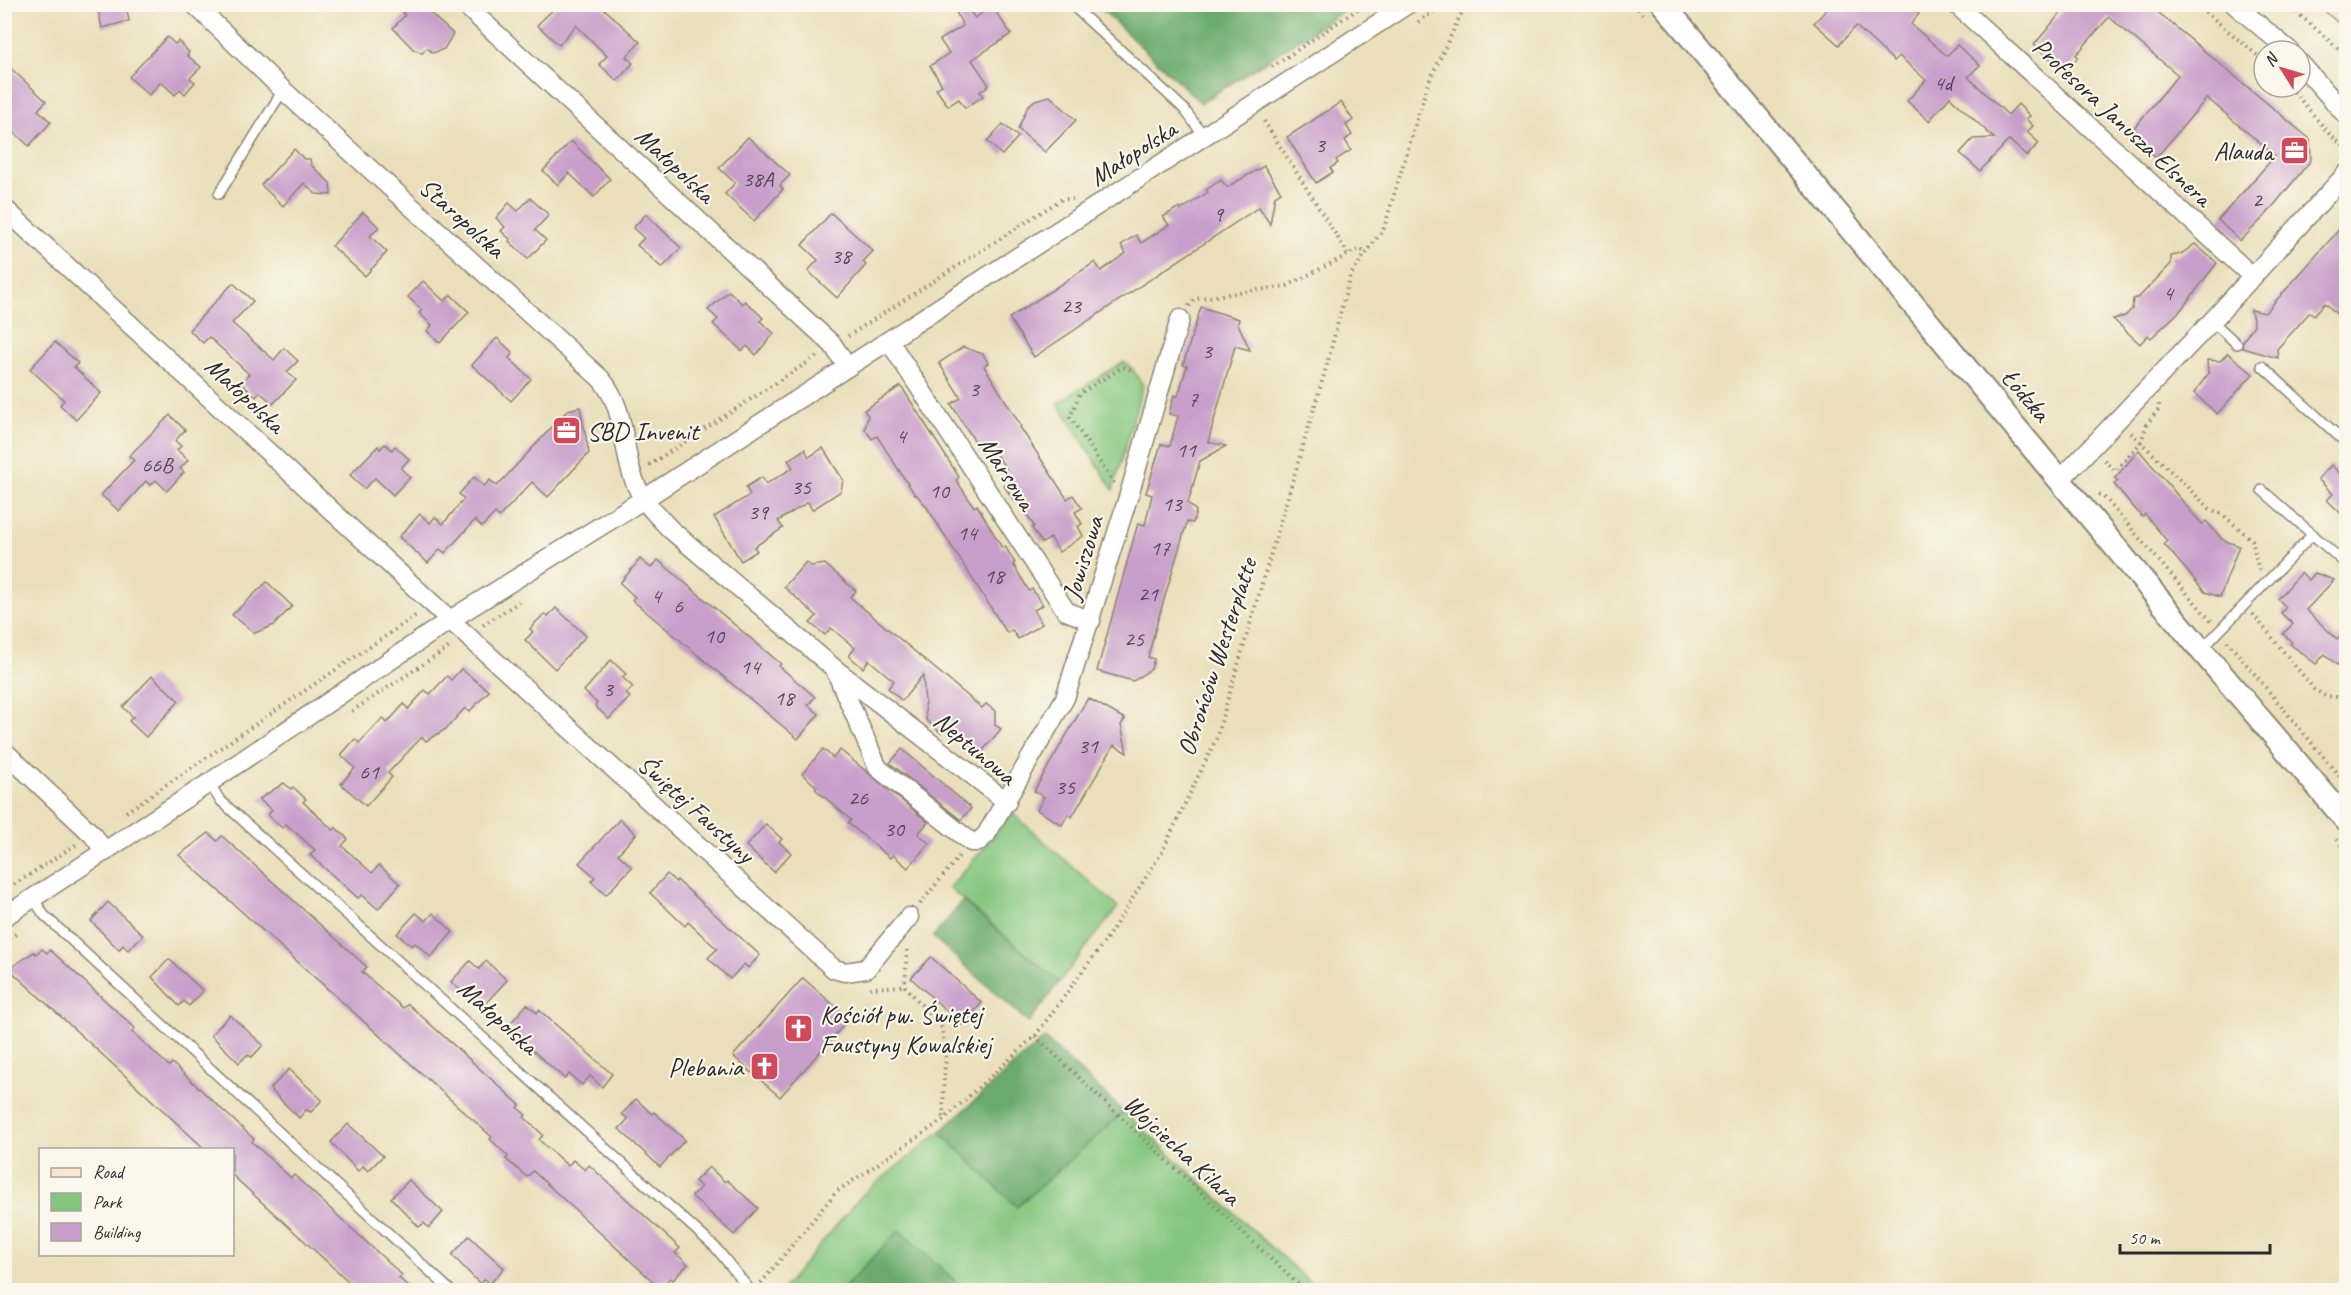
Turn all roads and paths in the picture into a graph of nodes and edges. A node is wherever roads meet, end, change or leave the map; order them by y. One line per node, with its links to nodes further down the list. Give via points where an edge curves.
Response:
1 (194, 4): 19 (street, Staropolska)
2 (464, 4): 38 (street, Małopolska)
3 (1071, 4): 23 (lane, Małopolska, via 1184,109)
4 (1365, 4): 17 (path)
5 (1407, 4): 23 (street, Małopolska)
6 (1460, 4): 29 (path, Obrońców Westerplatte, via 1461,14 1427,86 1384,228)
7 (1663, 4): 45 (street, Łódzka)
8 (1956, 4): 31 (street, Profesora Janusza Elsnera)
9 (2196, 4): 15 (path)
10 (2234, 4): 14 (street)
11 (2287, 4): 16 (path)
12 (2337, 4): 13 (main road)
13 (2346, 12)
14 (2276, 39)
15 (2252, 51)
16 (2346, 55)
17 (1272, 68)
18 (2312, 77): 21 (street)
19 (283, 90): 26 (lane); 44 (street, Staropolska, via 601,379 614,396)
20 (2300, 99): 24 (path)
21 (2346, 115)
22 (1264, 121): 30 (path)
23 (1204, 136): 36 (street, Małopolska)
24 (2346, 148)
25 (2346, 174): 31 (street)
26 (219, 194)
27 (1074, 199): 38 (path, via 1062,199)
28 (4, 208): 52 (street, Małopolska)
29 (1365, 252): 30 (path, via 1359,249); 71 (path, Obrońców Westerplatte, via 1350,276 1216,739 1162,852 1107,938)
30 (1348, 254): 33 (path, via 1287,286 1195,298)
31 (2253, 277): 34 (street)
32 (2346, 304): 35 (path, via 2336,316)
33 (1180, 319): 46 (street, Jowiszowa)
34 (2212, 321): 37 (lane); 42 (street)
35 (2346, 325)
36 (889, 340): 40 (street, Małopolska); 55 (street, Marsowa, via 1066,611)
37 (2237, 344)
38 (833, 345): 40 (street, Małopolska); 44 (path)
39 (2262, 366): 43 (lane)
40 (847, 367): 48 (street, Małopolska)
41 (1134, 371): 46 (path, via 1123,366 1080,393 1070,417 1114,483)
42 (2118, 420): 45 (street); 51 (path, via 2210,509 2222,514 2252,540)
43 (2346, 443)
44 (633, 476): 48 (street, Staropolska)
45 (2060, 480): 56 (street, Łódzka)
46 (1131, 488): 55 (street, Jowiszowa)
47 (2262, 490): 49 (lane)
48 (644, 499): 54 (street, Małopolska); 57 (street, Neptunowa, via 670,529)
49 (2313, 534): 50 (lane); 51 (lane)
50 (2346, 564)
51 (2263, 586): 53 (lane)
52 (431, 602): 54 (street, Małopolska); 62 (path, via 410,621)
53 (2245, 604): 56 (lane); 58 (path, via 2314,689 2325,696)
54 (450, 620): 60 (street, Małopolska); 70 (street, Świętej Faustyny, via 834,969 866,969)
55 (1091, 621): 61 (street, Jowiszowa, via 1065,698)
56 (2201, 650): 63 (street, Łódzka)
57 (835, 669): 61 (street, Neptunowa); 65 (street, Neptunowa, via 878,768)
58 (2346, 699)
59 (4, 752): 64 (street)
60 (209, 783): 66 (street, Małopolska); 74 (lane, Małopolska, via 219,800 716,1248)
61 (1007, 802): 65 (street, Neptunowa, via 986,835)
62 (122, 815)
63 (2346, 820)
64 (93, 835): 66 (street); 67 (path)
65 (971, 842): 70 (path)
66 (105, 852): 68 (street, Małopolska)
67 (4, 891)
68 (33, 898): 69 (street, Małopolska); 73 (lane, via 44,915)
69 (4, 917)
70 (909, 917): 72 (path, via 905,986 942,1028 946,1059)
71 (1035, 1036): 72 (path, Obrońców Westerplatte); 76 (path, Wojciecha Kilara)
72 (943, 1120): 75 (path, Obrońców Westerplatte, via 836,1192)
73 (450, 1290)
74 (750, 1290)
75 (755, 1290)
76 (1304, 1290)

